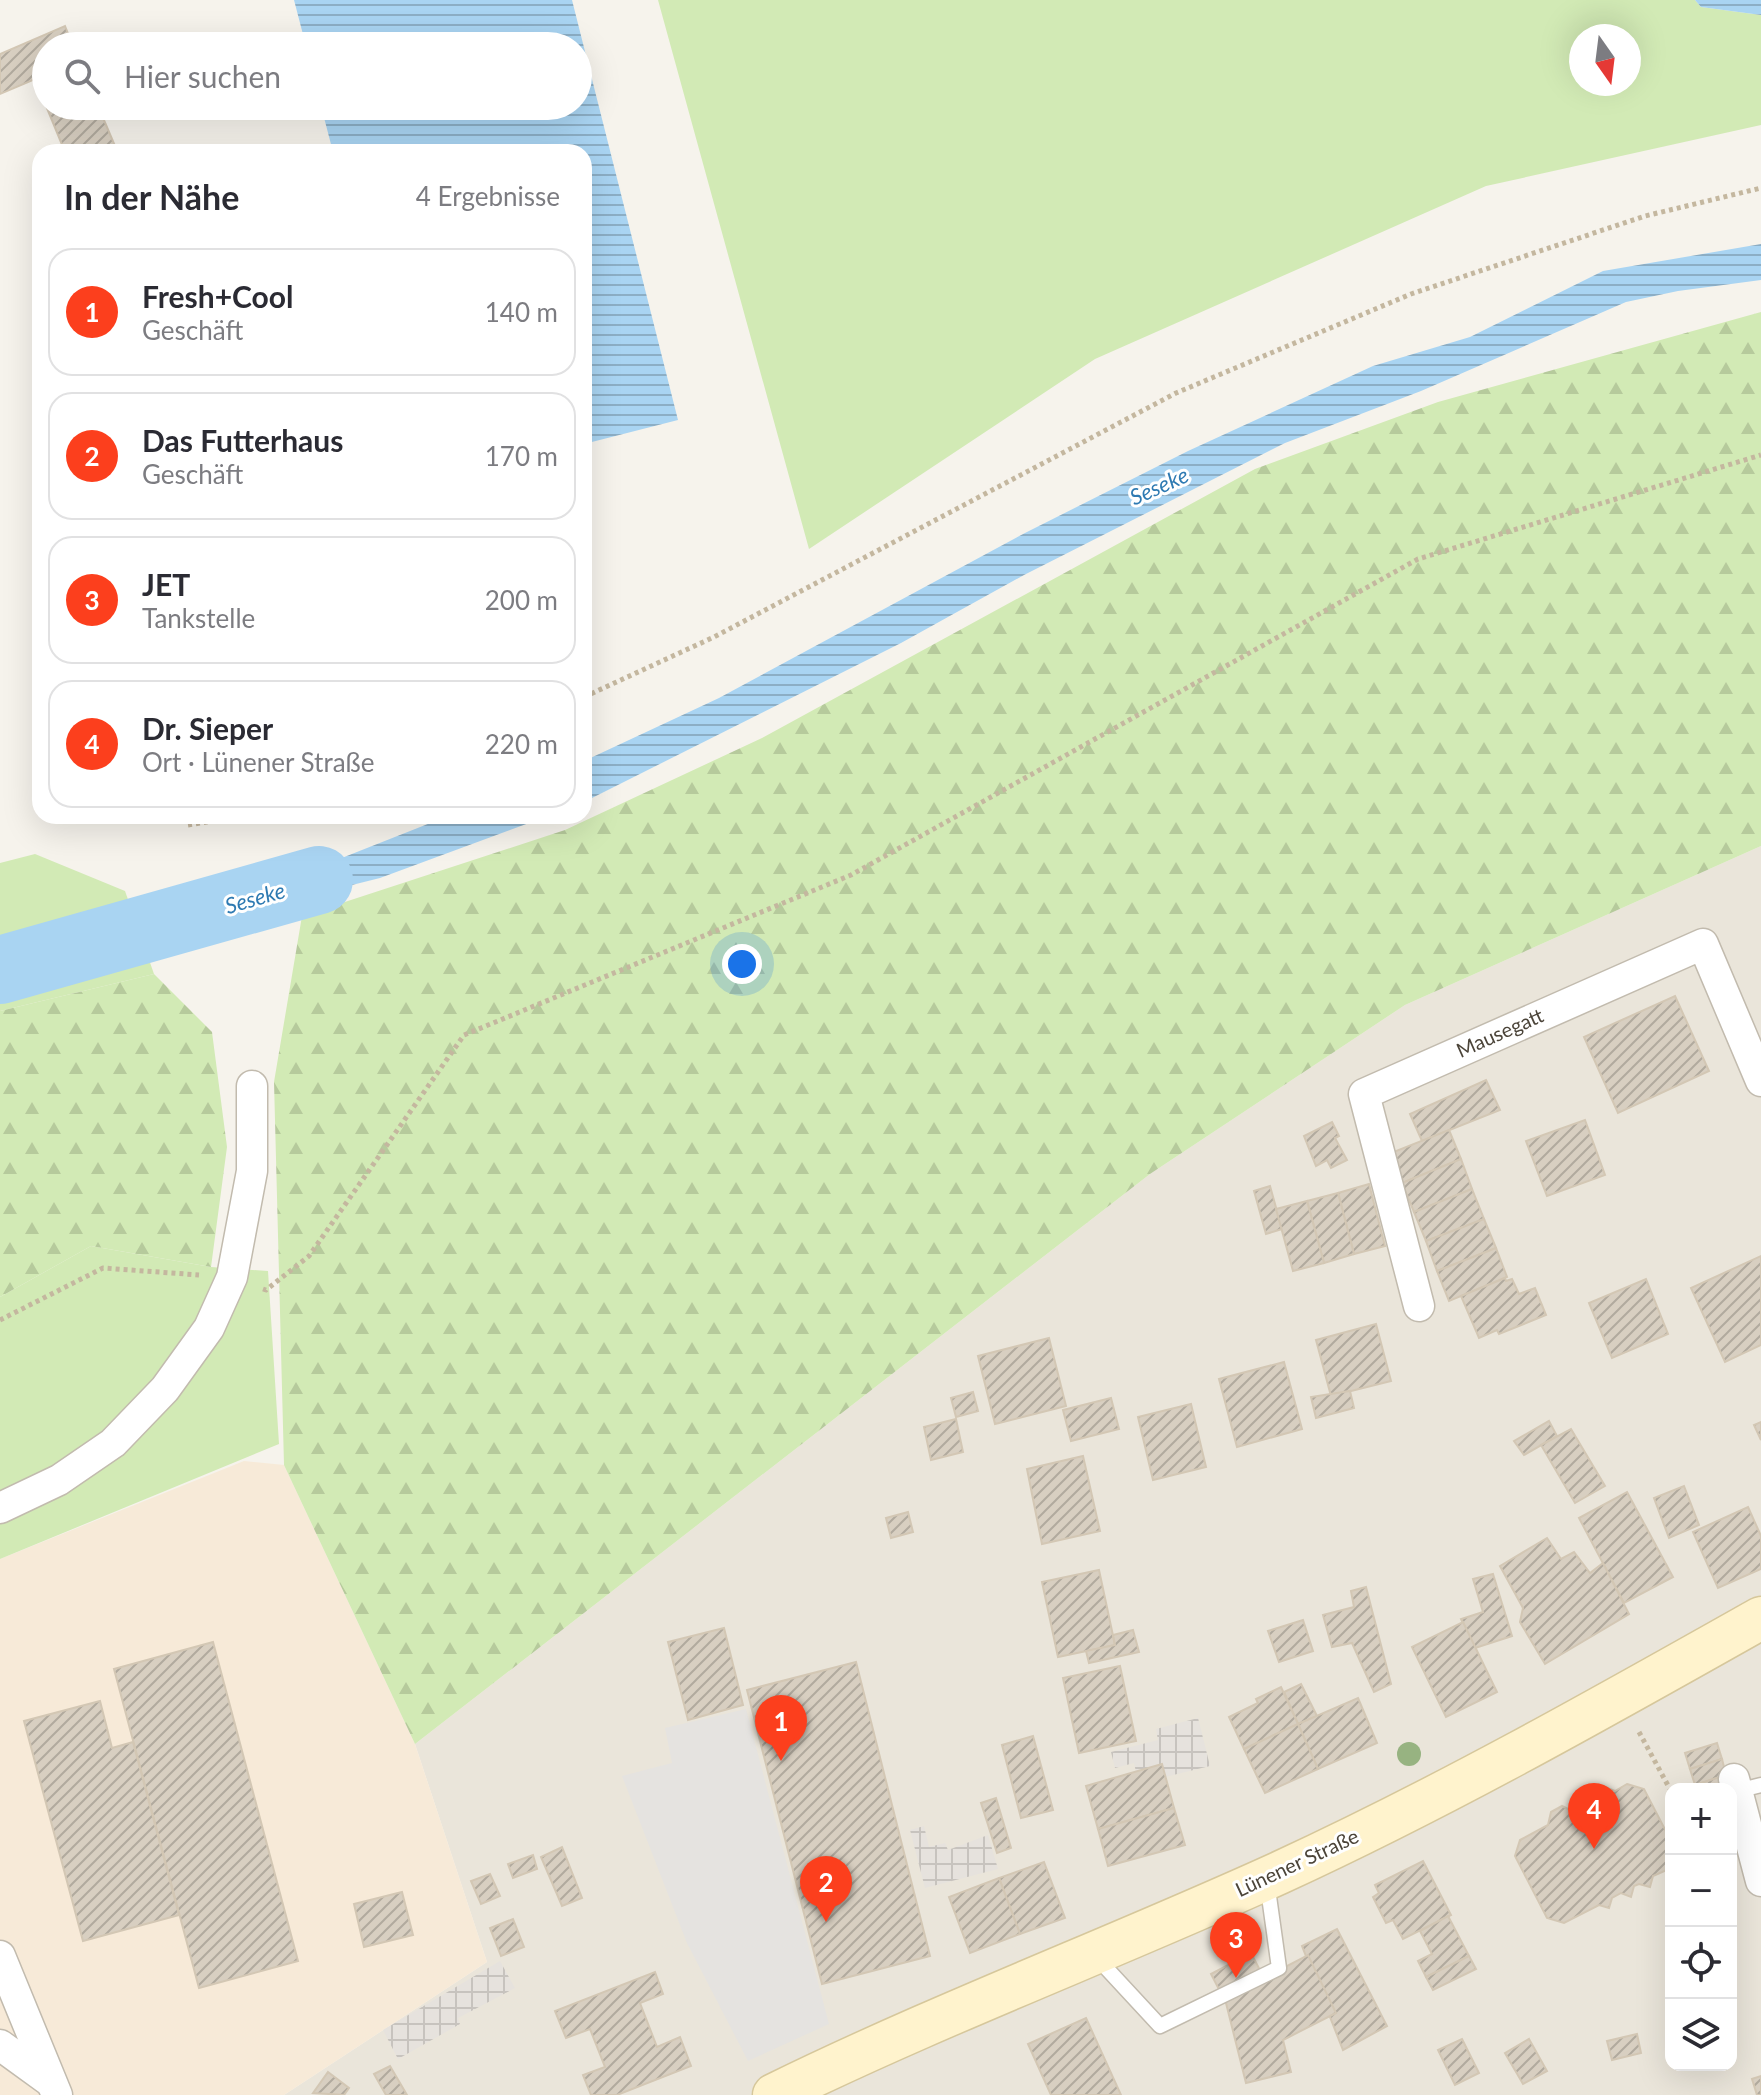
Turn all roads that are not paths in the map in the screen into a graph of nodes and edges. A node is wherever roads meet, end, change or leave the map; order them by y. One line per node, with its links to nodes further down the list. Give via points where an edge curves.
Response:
1 (1761, 1081): 3 (street, Mausegatt, via 1703,944 1364,1094)
2 (252, 1086): 4 (street, via 252,1171 232,1277 209,1328 165,1389 113,1443 59,1480)
3 (1419, 1306)
4 (0, 1508)
5 (1761, 1618): 7 (main road, Lünener Straße, via 1425,1801)
6 (1744, 1785): 8 (street)
7 (1267, 1878): 9 (main road, Lünener Straße); 9 (lane, via 1279,1968 1160,2026)
8 (1761, 1881)
9 (1094, 1955): 13 (main road, Lünener Straße, via 863,2051)
10 (0, 1956): 12 (street)
11 (0, 2045): 12 (street)
12 (54, 2088)
13 (774, 2095)

